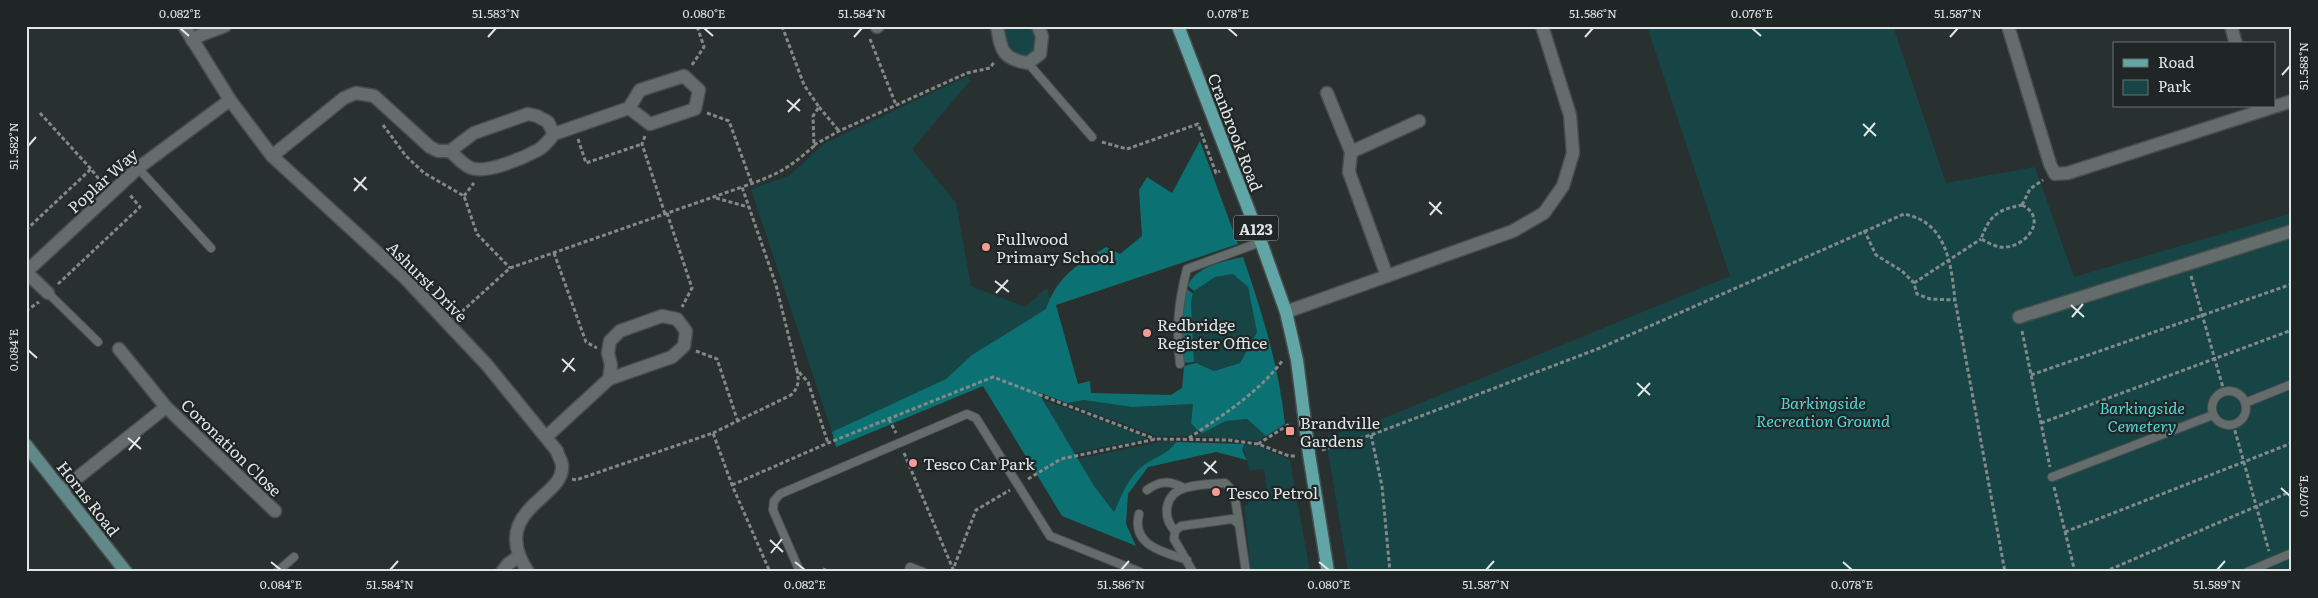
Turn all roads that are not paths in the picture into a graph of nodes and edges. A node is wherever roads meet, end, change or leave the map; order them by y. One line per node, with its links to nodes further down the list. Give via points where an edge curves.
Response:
1 (184, 26): 9 (street, Ashurst Drive)
2 (225, 26): 9 (street)
3 (997, 26): 11 (street, via 1001,50 1013,61)
4 (1038, 26): 11 (street, via 1042,36 1040,54)
5 (1178, 26): 26 (main road, Cranbrook Road / A123)
6 (1542, 26): 28 (street, via 1570,115 1573,153 1563,186 1544,213 1513,231)
7 (2008, 26): 17 (street, via 2055,174 2068,173)
8 (2231, 26): 10 (street)
9 (192, 40): 13 (street, Ashurst Drive)
10 (2235, 42)
11 (1028, 63): 20 (lane)
12 (1327, 93): 22 (street)
13 (230, 100): 23 (street, Ashurst Drive); 24 (street, Poplar Way)
14 (2292, 101): 15 (street)
15 (2276, 105)
16 (629, 108): 16 (street, via 650,124 695,109 699,90 684,76 640,90); 19 (street)
17 (2257, 109)
18 (1419, 121): 22 (street)
19 (554, 134): 21 (street, via 538,150 483,170 471,168); 21 (street, via 548,122 528,114 474,133)
20 (1092, 138)
21 (450, 151): 23 (street, via 430,147 374,96 356,94 344,98)
22 (1351, 152): 28 (street, via 1349,172)
23 (272, 156): 40 (street, Ashurst Drive, via 405,278 487,365)
24 (138, 168): 27 (lane); 29 (street, Poplar Way, via 26,272)
25 (2292, 231): 31 (street)
26 (1261, 242): 30 (main road, Cranbrook Road / A123); 34 (lane, via 1186,270 1178,304)
27 (211, 248)
28 (1388, 276): 30 (street)
29 (48, 293): 32 (lane)
30 (1286, 312): 64 (main road, Cranbrook Road / A123, via 1294,345)
31 (2019, 318)
32 (98, 342)
33 (119, 349): 38 (street, Coronation Close)
34 (1180, 364)
35 (609, 379): 35 (street, via 672,357 684,346 686,331 677,319 662,316 620,331 610,341); 40 (street)
36 (2292, 384): 37 (lane)
37 (2245, 402): 39 (lane, via 2245,413 2233,424 2224,424); 39 (lane, via 2239,394 2224,391 2215,398)
38 (166, 407): 44 (street, Coronation Close); 46 (street, Coronation Close)
39 (2213, 415): 42 (lane)
40 (546, 437): 52 (street, Ashurst Drive, via 557,451 562,466 560,475 523,517 516,535)
41 (26, 445): 44 (street, Horns Road)
42 (2052, 477)
43 (1184, 488): 45 (lane, via 1165,481); 48 (lane, via 1225,483 1234,492); 49 (lane, via 1170,498 1165,512 1169,524)
44 (62, 490): 54 (street, Horns Road)
45 (1147, 490)
46 (275, 511)
47 (1139, 514): 53 (lane, via 1139,534 1144,542)
48 (1239, 524): 49 (lane, via 1232,519 1181,526); 63 (lane)
49 (1176, 531): 53 (lane, via 1174,539)
50 (2292, 553): 65 (lane)
51 (294, 557): 55 (lane)
52 (518, 557): 56 (street); 57 (street)
53 (1187, 560): 62 (lane)
54 (126, 572)
55 (277, 572)
56 (502, 572)
57 (528, 572)
58 (800, 572): 61 (lane, via 774,510 774,501 780,494 967,414 976,418 1050,536)
59 (908, 572): 60 (lane, via 910,567)
60 (923, 572)
61 (1140, 572)
62 (1193, 572)
63 (1246, 572)
64 (1328, 572)
65 (2247, 572)

